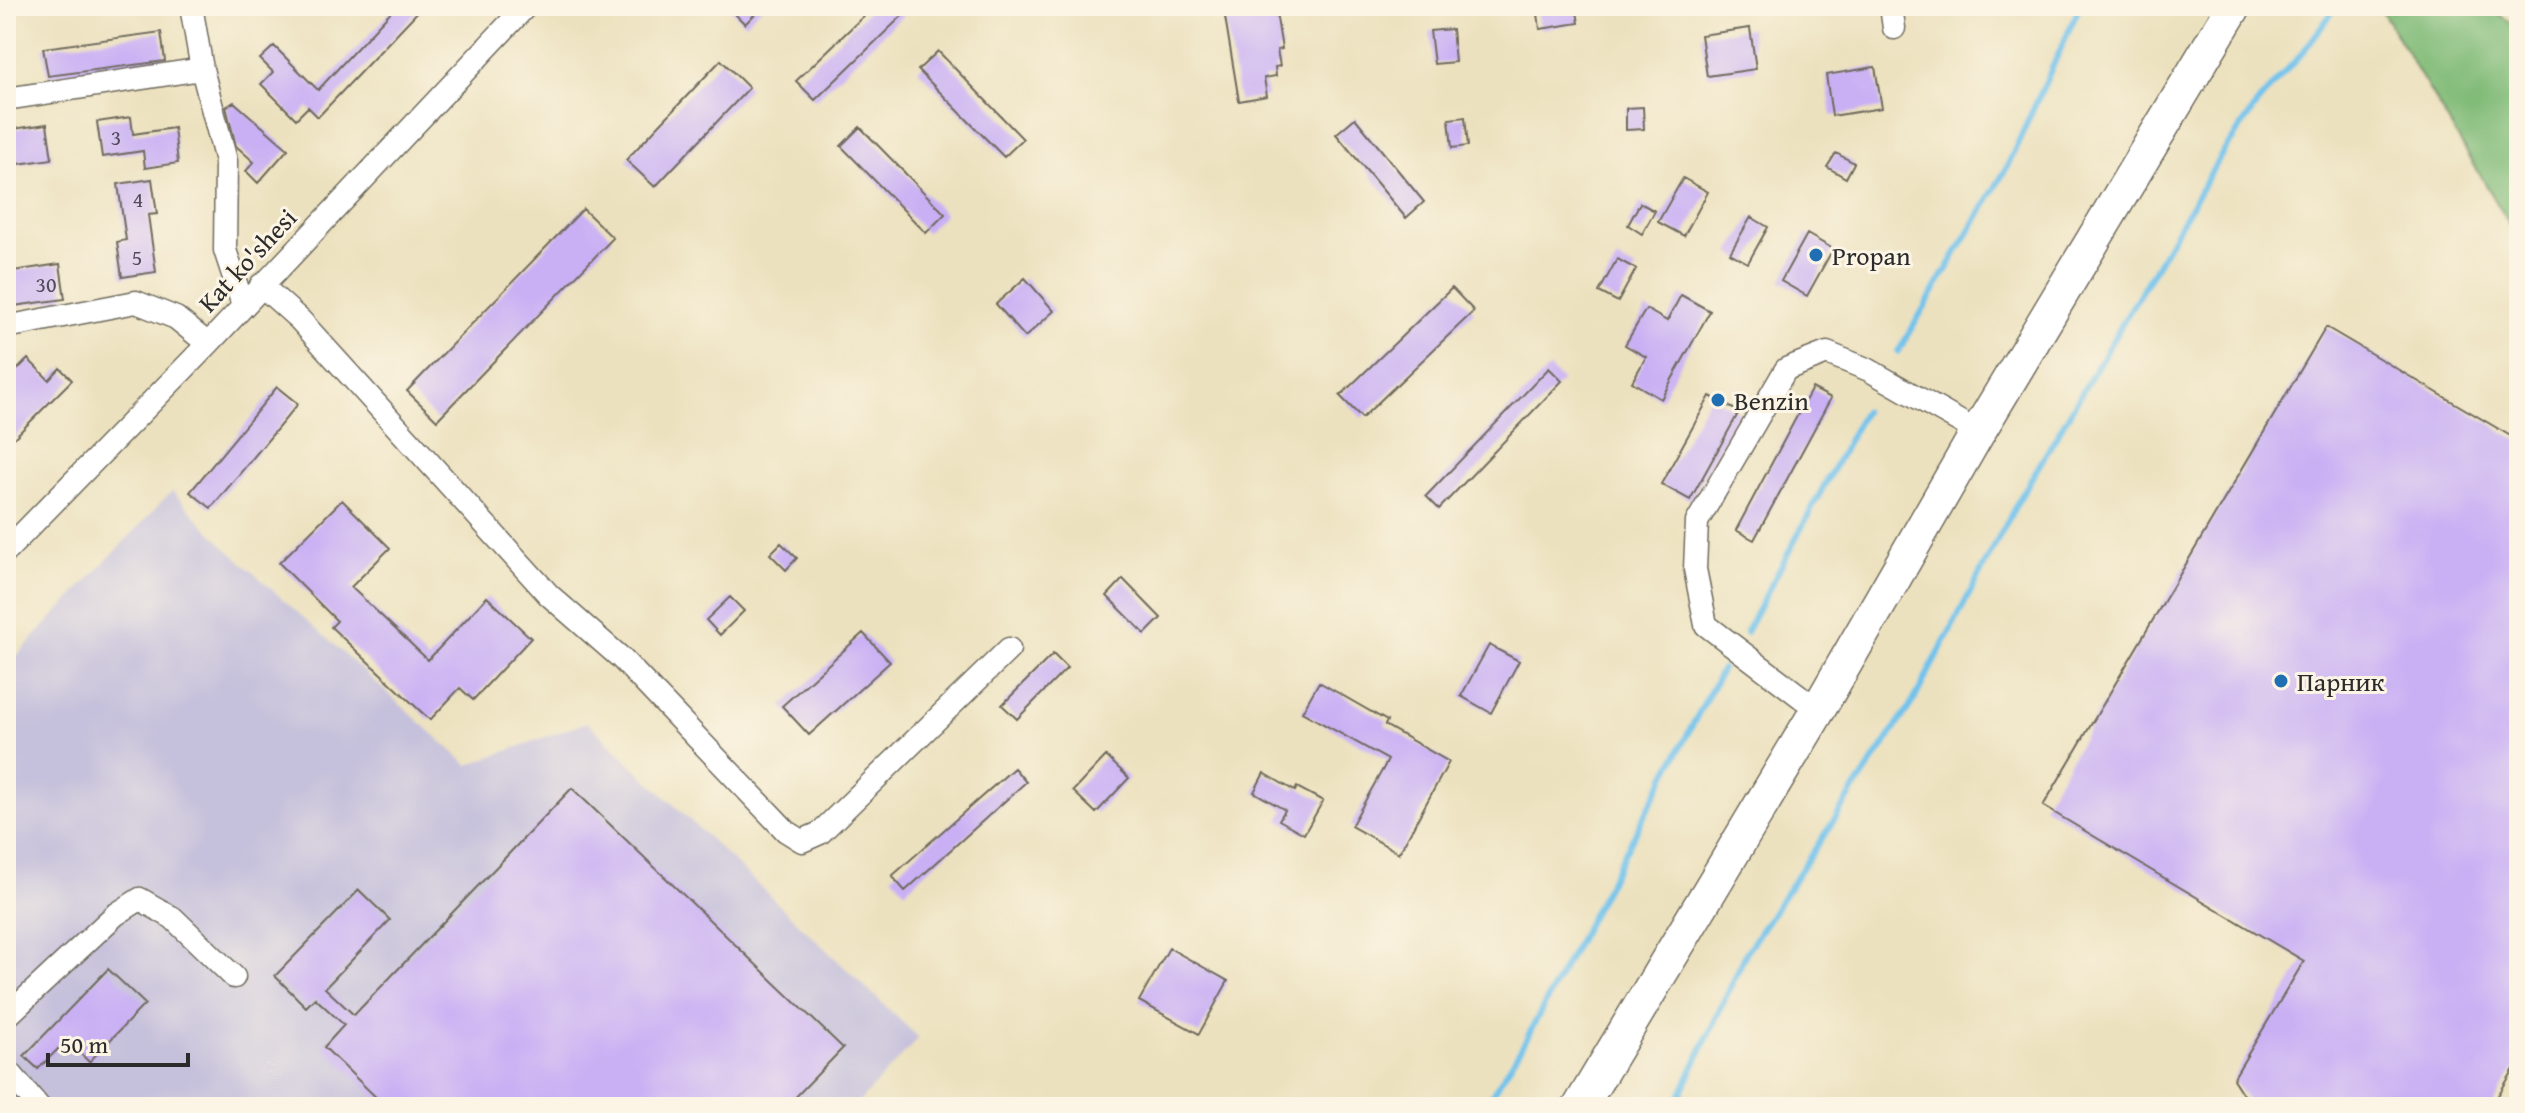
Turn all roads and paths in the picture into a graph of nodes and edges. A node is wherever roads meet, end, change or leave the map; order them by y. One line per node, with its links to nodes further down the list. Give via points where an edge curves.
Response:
1 (191, 6): 4 (street)
2 (526, 6): 6 (street, Kat ko'shesi)
3 (2234, 6): 10 (highway)
4 (202, 69): 5 (street); 7 (street, via 226,161 225,250)
5 (6, 99)
6 (261, 285): 7 (street, Kat ko'shesi); 12 (street, via 300,320 549,595 621,658 786,831 802,841 820,833)
7 (243, 305): 9 (street, Kat ko'shesi)
8 (6, 327): 9 (street, via 136,302 176,318)
9 (208, 344): 11 (street, Kat ko'shesi)
10 (1978, 432): 13 (highway); 13 (street, via 1869,370 1827,353 1786,369 1697,522 1695,569 1706,625)
11 (6, 551)
12 (1009, 649)
13 (1818, 710): 18 (highway)
14 (234, 977): 15 (street, via 173,918 140,899 115,915)
15 (6, 1017)
16 (6, 1068): 17 (street)
17 (39, 1107)
18 (1580, 1107)

